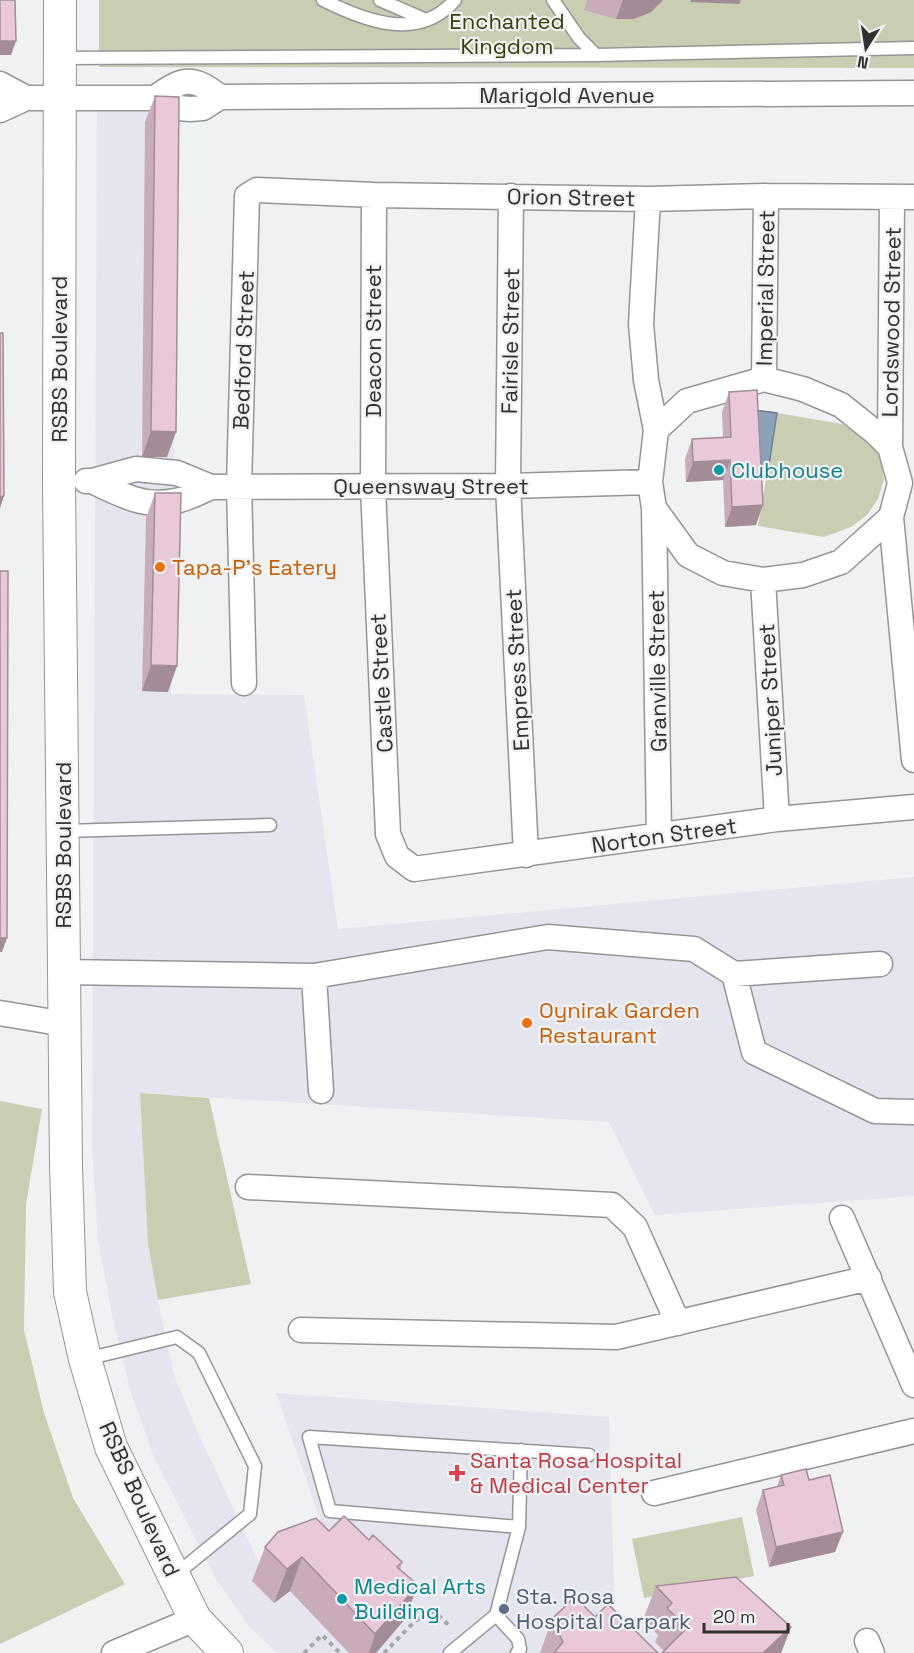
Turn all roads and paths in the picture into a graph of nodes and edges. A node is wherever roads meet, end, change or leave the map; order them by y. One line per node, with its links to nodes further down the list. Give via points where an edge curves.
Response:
1 (60, 0): 9 (street, RSBS Boulevard)
2 (322, 0): 6 (lane, via 374,22)
3 (380, 0): 6 (lane)
4 (455, 0): 6 (lane)
5 (553, 0): 8 (lane)
6 (428, 21)
7 (914, 48): 8 (lane)
8 (596, 55): 9 (lane)
9 (59, 58): 13 (street, RSBS Boulevard)
10 (0, 84): 12 (street)
11 (914, 93): 13 (street, Marigold Avenue, via 220,97 203,108 190,109 155,98)
12 (26, 98): 13 (street, Marigold Avenue); 14 (street)
13 (59, 98): 24 (street, RSBS Boulevard)
14 (0, 110)
15 (374, 195): 16 (street, Orion Street); 20 (street, Orion Street, via 257,190 247,196); 29 (street, Deacon Street)
16 (511, 196): 19 (street, Orion Street); 28 (street, Fairisle Street)
17 (766, 196): 18 (street, Orion Street); 19 (street, Orion Street); 21 (street, Imperial Street)
18 (903, 197): 23 (street, Lordswood Street)
19 (648, 199): 22 (street, via 641,324)
20 (247, 213): 27 (street, Bedford Street)
21 (764, 379): 22 (street, via 687,401); 23 (street, via 803,389 841,405)
22 (656, 430): 25 (street)
23 (890, 447): 26 (street)
24 (59, 481): 27 (street, Queensway Street, via 92,482 134,501 155,502 175,501 211,487); 38 (street, RSBS Boulevard)
25 (650, 482): 28 (street, Queensway Street); 30 (street)
26 (907, 483): 31 (street)
27 (238, 486): 29 (street, Queensway Street); 33 (street, Bedford Street)
28 (508, 486): 29 (street, Queensway Street); 40 (street, Empress Street)
29 (372, 487): 41 (street, Castle Street, via 388,834 397,856)
30 (654, 508): 32 (street, via 688,555 723,573); 39 (street, Granville Street)
31 (891, 517): 32 (street, via 841,562 803,575); 34 (street)
32 (763, 580): 36 (street, Juniper Street)
33 (244, 683)
34 (914, 760)
35 (914, 807): 36 (street, Norton Street)
36 (777, 819): 39 (street, Norton Street)
37 (270, 825): 38 (lane)
38 (63, 831): 43 (street, RSBS Boulevard)
39 (659, 835): 40 (street, Norton Street)
40 (526, 855): 41 (street, Norton Street)
41 (414, 869)
42 (880, 964): 44 (street)
43 (64, 972): 45 (street); 47 (street, RSBS Boulevard)
44 (734, 974): 45 (street, via 694,949 548,937); 49 (street, via 754,1052 875,1111)
45 (314, 976): 48 (street)
46 (0, 1013): 47 (street)
47 (64, 1023): 55 (street, RSBS Boulevard, via 70,1292)
48 (321, 1091)
49 (914, 1112)
50 (248, 1187): 53 (street, via 612,1205 635,1227)
51 (842, 1218): 52 (street)
52 (869, 1278): 53 (street); 56 (street)
53 (678, 1323): 54 (street, via 616,1337)
54 (301, 1330)
55 (85, 1359): 62 (street, RSBS Boulevard, via 111,1447); 62 (lane, via 177,1338 199,1353 255,1466 250,1514)
56 (914, 1385)
57 (914, 1431): 60 (street)
58 (521, 1450): 59 (lane); 61 (lane); 61 (lane, via 309,1437 330,1511)
59 (589, 1455)
60 (654, 1493)
61 (519, 1527): 63 (lane)
62 (174, 1576): 64 (street, RSBS Boulevard)
63 (496, 1615): 65 (lane); 72 (lane, via 518,1639)
64 (195, 1619): 66 (street); 67 (street, RSBS Boulevard)
65 (464, 1641): 70 (path, via 434,1611 415,1621); 71 (lane)
66 (114, 1653)
67 (227, 1653)
68 (304, 1653): 69 (path, via 322,1635)
69 (340, 1653)
70 (384, 1653)
71 (450, 1653)
72 (517, 1653)

